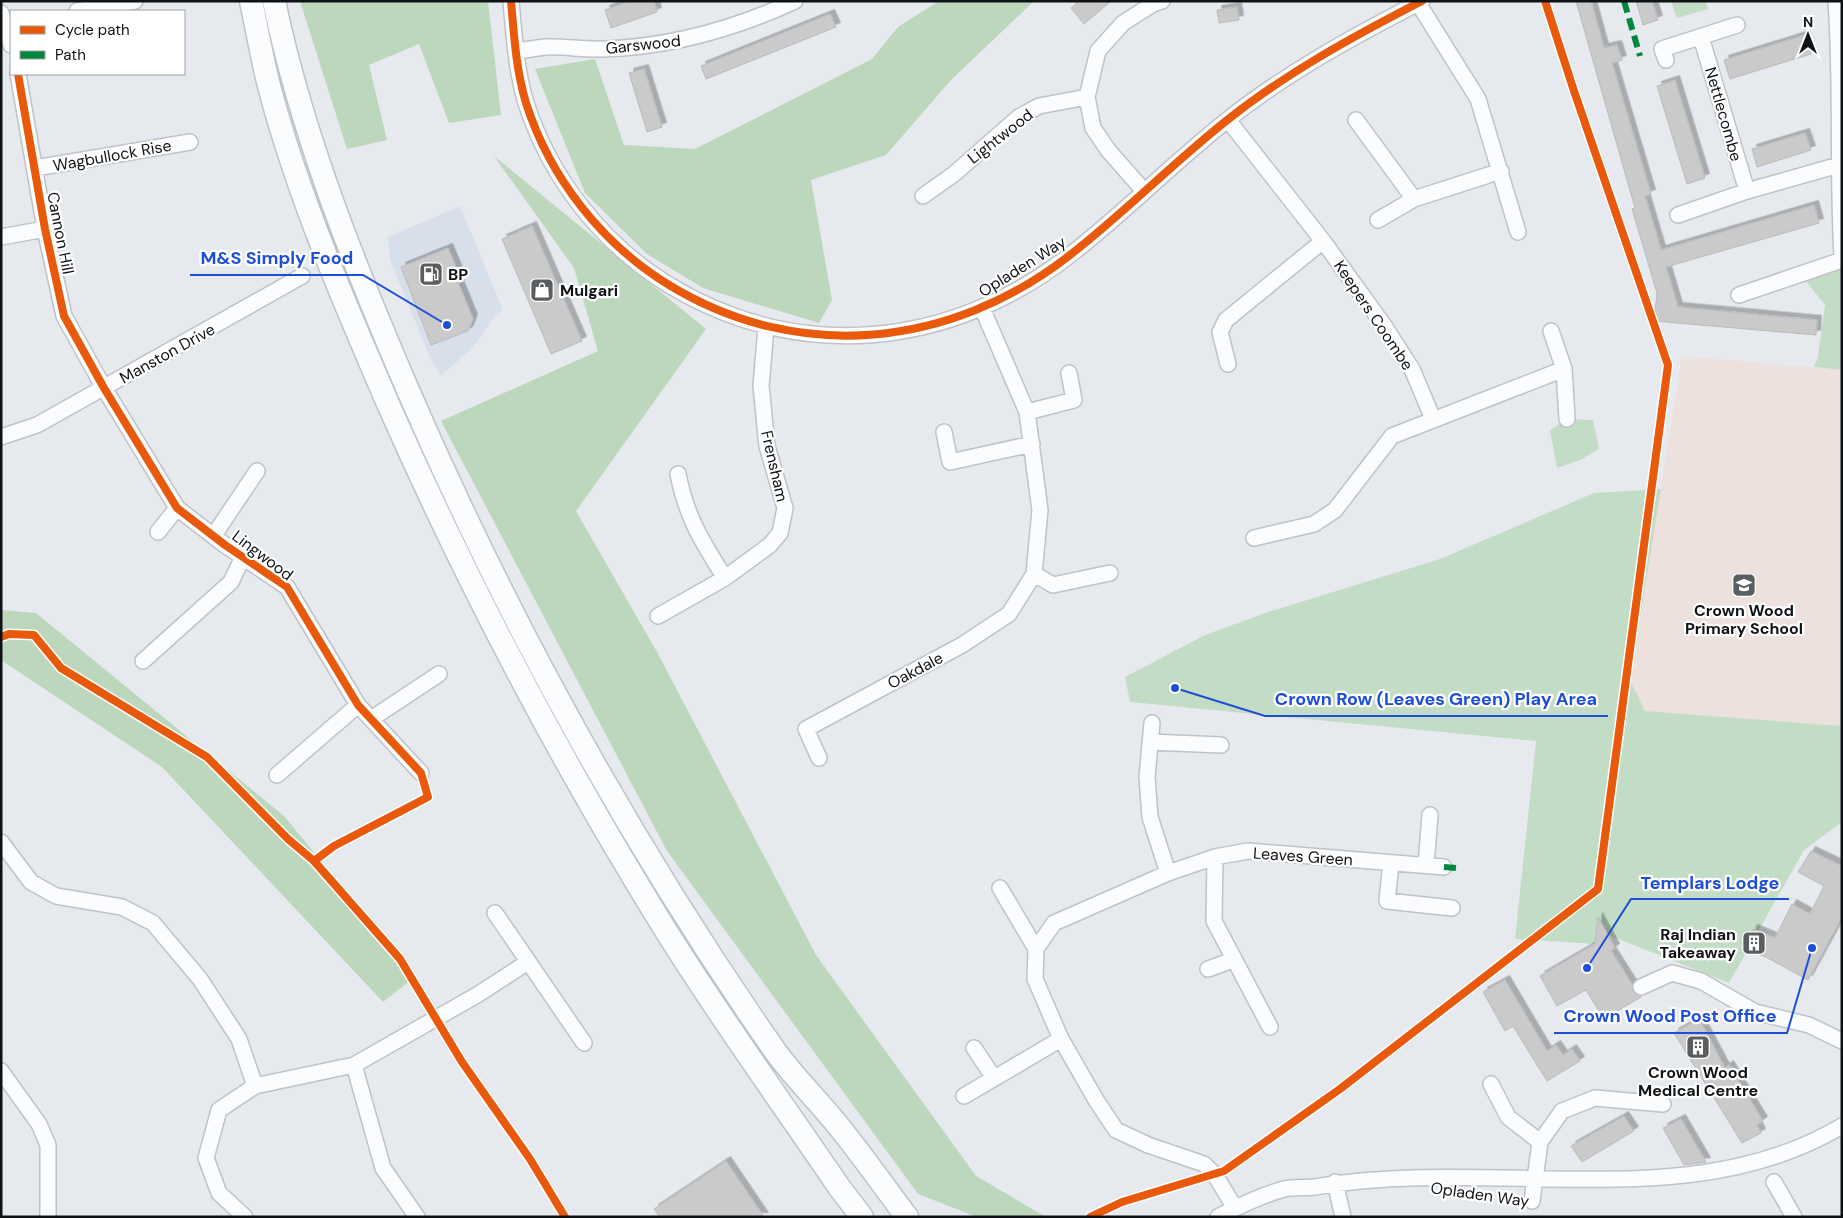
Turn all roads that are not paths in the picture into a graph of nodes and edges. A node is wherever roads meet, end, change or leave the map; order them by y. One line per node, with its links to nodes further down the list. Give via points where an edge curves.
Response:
1 (135, 1): 10 (street)
2 (251, 1): 116 (highway, via 283,132 345,301 408,448 510,663 665,930)
3 (274, 1): 117 (highway, via 312,147 359,270 432,444 530,648 642,845 775,1052 831,1117)
4 (511, 1): 15 (street, Opladen Way)
5 (795, 1): 9 (street, Garswood)
6 (1162, 1): 19 (street, via 1123,23 1098,51)
7 (1836, 1): 16 (street)
8 (1420, 2): 20 (street, Opladen Way, via 1358,33 1289,76); 25 (street, via 1478,99)
9 (764, 8): 15 (street, Garswood, via 710,34 676,41 604,49 546,47)
10 (82, 10)
11 (6, 20): 14 (street)
12 (1737, 25): 13 (street)
13 (1701, 36): 17 (street, via 1662,49); 27 (street, Nettlecombe)
14 (10, 40)
15 (516, 51): 41 (street, Opladen Way, via 526,102 541,138 566,187 585,213 652,274 691,298)
16 (1841, 58): 23 (street)
17 (1666, 60)
18 (18, 75): 24 (street, Cannon Hill)
19 (1087, 97): 26 (street, via 1093,128); 28 (street, Lightwood, via 1039,106 1019,117 954,174)
20 (1228, 120): 26 (street, Opladen Way); 35 (street, Keepers Coombe)
21 (1356, 120): 29 (street)
22 (190, 142): 24 (street, Wagbullock Rise)
23 (1839, 165): 27 (street); 36 (street)
24 (35, 168): 32 (street, Cannon Hill)
25 (1501, 172): 29 (street); 33 (street)
26 (1144, 191): 40 (street, Opladen Way, via 1068,256)
27 (1747, 191): 30 (street)
28 (923, 196)
29 (1414, 199): 31 (street)
30 (1678, 215)
31 (1378, 220)
32 (45, 228): 34 (street); 46 (street, Cannon Hill, via 64,316)
33 (1518, 232)
34 (1, 237)
35 (1323, 241): 43 (street, via 1226,320 1220,332); 48 (street, Keepers Coombe, via 1412,369)
36 (1842, 255)
37 (1842, 260): 39 (street)
38 (302, 276): 46 (street, Manston Drive)
39 (1739, 295)
40 (982, 308): 41 (street, Opladen Way, via 938,323 885,335 829,336); 47 (street, Oakdale)
41 (766, 327): 62 (street, Frensham, via 760,386 767,446 785,508 780,533 770,545)
42 (1551, 331): 44 (street)
43 (1228, 364)
44 (1564, 369): 48 (street); 49 (street)
45 (1069, 373): 47 (street, via 1074,400)
46 (104, 388): 51 (street, Manston Drive, via 37,425); 55 (street, Lingwood)
47 (1027, 412): 52 (street, Oakdale)
48 (1433, 419): 58 (street, via 1392,436 1335,510 1314,524)
49 (1567, 419)
50 (944, 432): 52 (street, via 950,462)
51 (1, 437)
52 (1032, 444): 61 (street, Oakdale, via 1040,510)
53 (257, 471): 57 (street, Lingwood)
54 (678, 474): 62 (street, via 687,510 701,541)
55 (177, 508): 56 (street); 57 (street, Lingwood)
56 (158, 532)
57 (214, 535): 59 (street, Lingwood)
58 (1254, 538)
59 (242, 557): 64 (street, Lingwood, via 231,582); 66 (street, Lingwood, via 287,587)
60 (1110, 573): 61 (street, via 1053,585)
61 (1034, 574): 71 (street, Oakdale, via 1009,614 962,645 806,729)
62 (725, 578): 63 (street, Frensham)
63 (658, 616)
64 (143, 661)
65 (440, 674): 67 (street)
66 (358, 706): 67 (street, Lingwood); 73 (street)
67 (371, 719): 72 (street, Lingwood)
68 (1152, 723): 69 (street)
69 (1150, 742): 70 (street); 80 (street, via 1147,777 1150,817)
70 (1221, 745)
71 (820, 758)
72 (421, 773)
73 (277, 776)
74 (1430, 815): 78 (street)
75 (1, 842): 98 (street, via 31,882 56,896 122,907 153,923 200,979 239,1038)
76 (1215, 857): 77 (street, Leaves Green, via 1248,851); 80 (street, Leaves Green); 85 (street, via 1214,921)
77 (1391, 863): 78 (street, Leaves Green); 82 (street, via 1387,901)
78 (1426, 865): 79 (street, Leaves Green)
79 (1444, 867)
80 (1168, 873): 84 (street, Leaves Green, via 1054,923)
81 (1000, 888): 84 (street)
82 (1452, 908)
83 (494, 913): 86 (street)
84 (1036, 949): 90 (street, via 1035,979)
85 (1233, 960): 87 (street); 89 (street)
86 (528, 962): 92 (street); 94 (street)
87 (1208, 969)
88 (1641, 987): 91 (street, via 1672,973 1701,982 1755,1012 1809,1025)
89 (1270, 1027)
90 (1061, 1039): 96 (street); 112 (street, via 1116,1130 1204,1164 1215,1174)
91 (1842, 1041)
92 (584, 1043)
93 (974, 1048): 96 (street)
94 (354, 1065): 98 (street); 115 (street, via 383,1168)
95 (1, 1071): 113 (street, via 39,1124 48,1145)
96 (994, 1078): 99 (street)
97 (1491, 1084): 102 (street, via 1508,1117)
98 (256, 1086): 114 (street, via 219,1110 206,1158 219,1193)
99 (964, 1096)
100 (1663, 1104): 102 (street, via 1594,1098 1562,1111)
101 (1842, 1126): 103 (street)
102 (1540, 1142): 110 (street)
103 (1811, 1156)
104 (1789, 1173): 106 (street)
105 (1336, 1182): 108 (street, Opladen Way, via 1389,1182); 112 (street, Opladen Way, via 1285,1189); 119 (street)
106 (1774, 1182): 107 (street); 120 (street)
107 (1760, 1189)
108 (1476, 1193)
109 (1513, 1199): 110 (street, Opladen Way)
110 (1532, 1202): 111 (street, Opladen Way)
111 (1550, 1204)
112 (1235, 1208): 118 (street, Opladen Way)
113 (48, 1217)
114 (245, 1217)
115 (417, 1217)
116 (862, 1217)
117 (906, 1217)
118 (1218, 1217)
119 (1343, 1217)
120 (1794, 1217)

